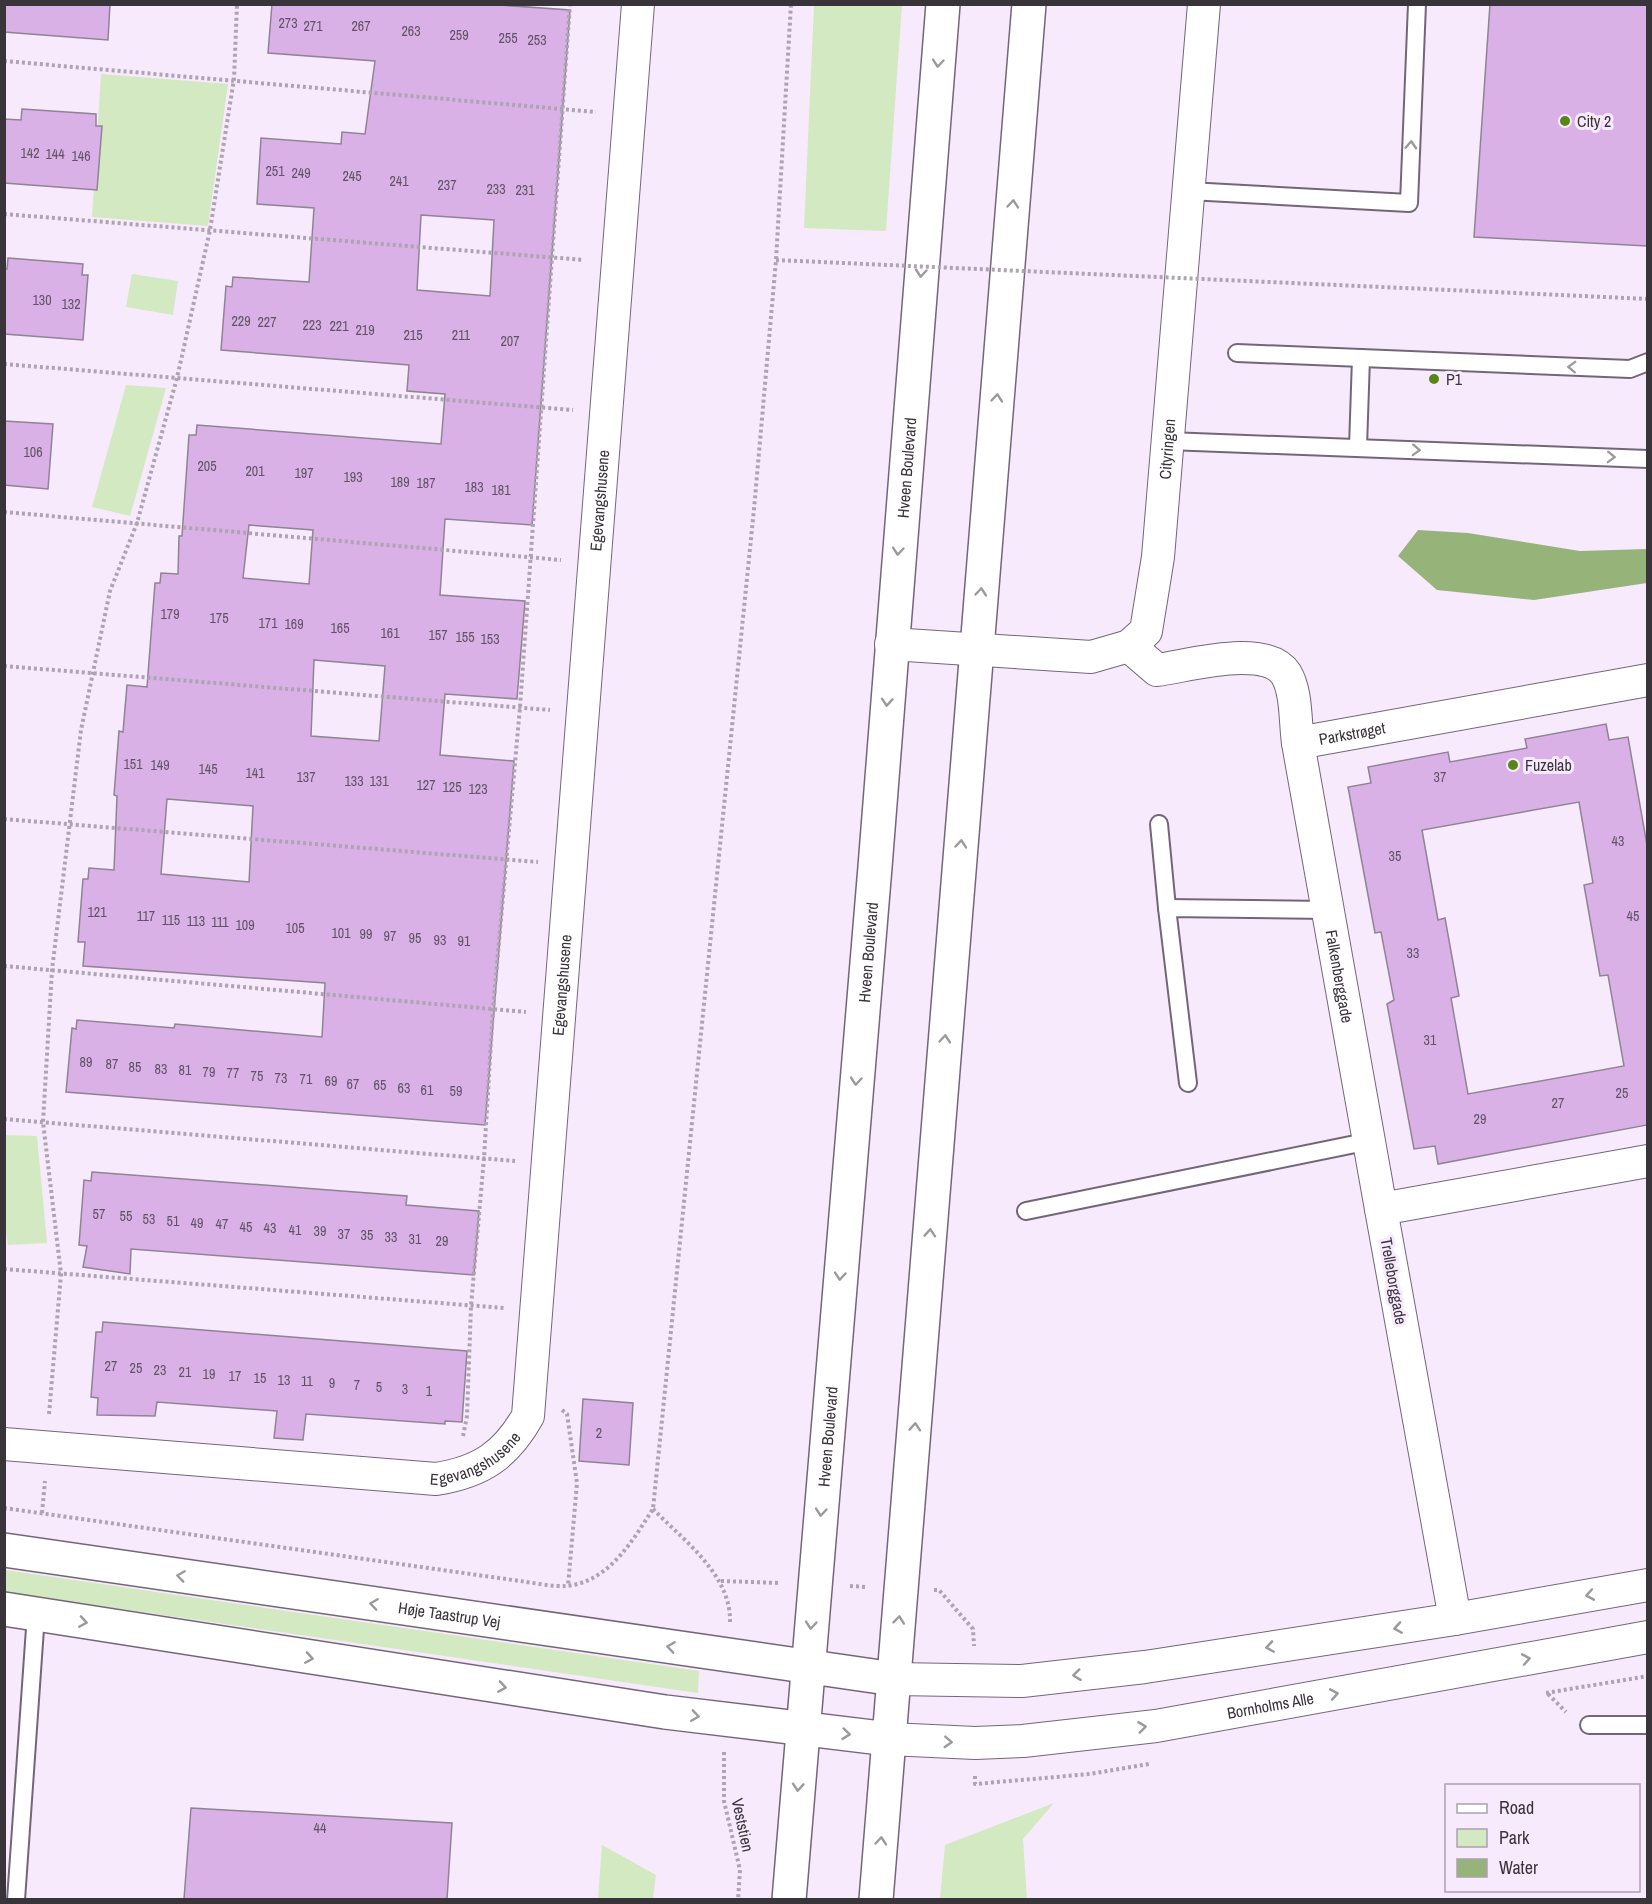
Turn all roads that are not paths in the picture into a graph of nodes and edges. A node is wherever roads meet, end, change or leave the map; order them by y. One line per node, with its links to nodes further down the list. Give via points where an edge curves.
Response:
1 (638, 4): 26 (street, Egevangshusene, via 528,1416 505,1449 471,1472 436,1479)
2 (943, 4): 13 (street, Hveen Boulevard, one-way to 13)
3 (1029, 4): 15 (street, one-way to 3)
4 (1204, 4): 6 (street, Cityringen)
5 (1417, 4): 6 (lane, one-way to 5, via 1409,203)
6 (1189, 192): 10 (street, Cityringen)
7 (1237, 353): 8 (lane)
8 (1361, 358): 9 (lane, one-way to 8, via 1630,369); 11 (lane)
9 (1647, 362)
10 (1168, 441): 11 (lane); 14 (street, Cityringen, via 1158,557 1146,631)
11 (1358, 447): 12 (lane, one-way to 12)
12 (1647, 459)
13 (891, 644): 15 (street); 32 (street, Hveen Boulevard, one-way to 32)
14 (1129, 646): 15 (street, via 1091,657); 17 (street, Parkstrøget, via 1157,670 1250,657 1277,664 1291,687)
15 (976, 651): 33 (street, one-way to 15)
16 (1647, 680): 17 (street, Parkstrøget)
17 (1298, 743): 20 (street, Falkenberggade)
18 (1159, 824): 19 (lane)
19 (1167, 908): 20 (lane); 21 (lane)
20 (1328, 910): 22 (street, Falkenberggade)
21 (1188, 1083)
22 (1370, 1142): 24 (street, Falkenberggade); 25 (lane)
23 (1647, 1161): 24 (street)
24 (1381, 1209): 30 (street, Trelleborggade)
25 (1026, 1211)
26 (4, 1444)
27 (4, 1550): 32 (street, Høje Taastrup Vej, one-way to 27)
28 (1647, 1584): 30 (street, one-way to 30)
29 (20, 1612): 36 (street, one-way to 36, via 653,1710); 38 (lane)
30 (1455, 1619): 33 (street, one-way to 33, via 1022,1682)
31 (1647, 1637): 37 (street, Bornholms Alle, one-way to 31, via 1023,1741 1156,1726)
32 (807, 1666): 33 (street, Høje Taastrup Vej); 36 (street, Hveen Boulevard)
33 (894, 1679): 37 (street)
34 (1589, 1725): 35 (lane)
35 (1647, 1725)
36 (802, 1729): 37 (street, one-way to 37); 39 (street, Hveen Boulevard, one-way to 39)
37 (889, 1739): 40 (street, one-way to 37)
38 (16, 1899)
39 (789, 1899)
40 (876, 1899)

